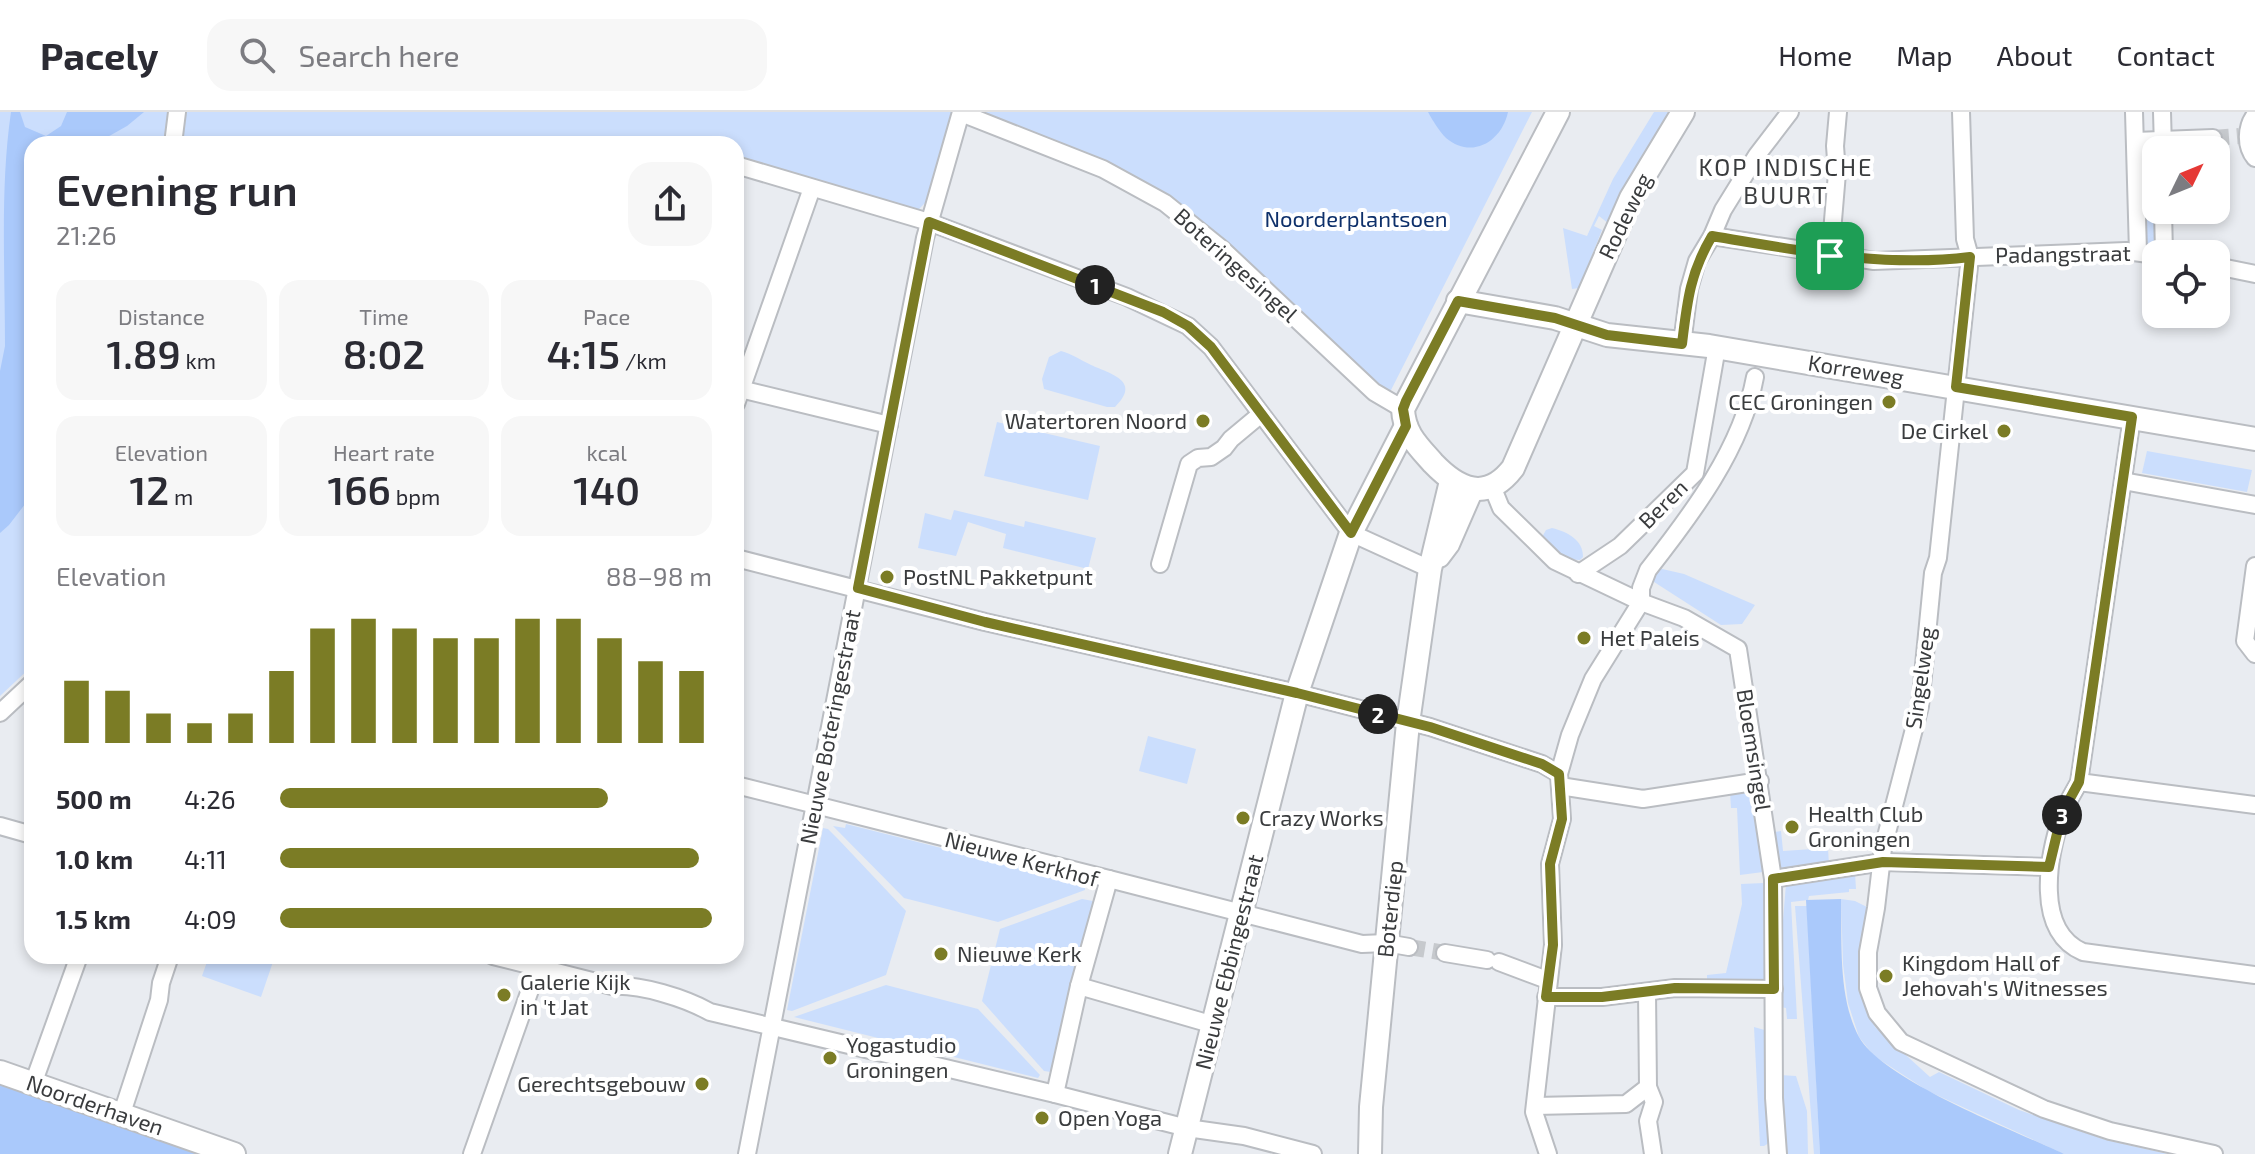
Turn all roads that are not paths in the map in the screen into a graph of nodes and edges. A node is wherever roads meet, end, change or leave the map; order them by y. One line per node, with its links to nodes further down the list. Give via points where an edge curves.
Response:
1 (177, 112): 11 (street)
2 (1558, 112): 26 (street, Nieuwe Ebbingestraat)
3 (1683, 112): 27 (street, Rodeweg, via 1631,198)
4 (1790, 112): 19 (street, via 1736,188)
5 (1838, 112): 22 (street)
6 (1961, 112): 23 (street, Singelweg)
7 (2134, 112): 13 (street)
8 (2162, 112): 12 (street)
9 (961, 113): 18 (street, Nieuwe Boteringestraat); 35 (street, Boteringesingel, via 1103,169 1165,203)
10 (2255, 115): 15 (street, via 2243,136)
11 (174, 136)
12 (2163, 136)
13 (2135, 141): 14 (street); 20 (street)
14 (2142, 142)
15 (2255, 158)
16 (744, 167): 17 (street)
17 (812, 188): 18 (street); 30 (street)
18 (929, 222): 34 (street, via 1127,297 1188,326 1211,347); 37 (street, Nieuwe Boteringestraat)
19 (1712, 236): 22 (street, Padangstraat); 28 (street, via 1689,289)
20 (2138, 252): 21 (street, Padangstraat); 23 (street, Padangstraat)
21 (2142, 253)
22 (1830, 256): 23 (street, Padangstraat, via 1874,261)
23 (1970, 257): 32 (street, Singelweg)
24 (2230, 269): 25 (street)
25 (2255, 274)
26 (1458, 301): 27 (street, Korreweg); 35 (street, Nieuwe Ebbingestraat)
27 (1576, 325): 28 (street, Korreweg, via 1607,335); 42 (street, Boterdiep, via 1513,468)
28 (1682, 344): 29 (street, Korreweg)
29 (1715, 359): 32 (street, Korreweg); 39 (street, Beren)
30 (744, 377)
31 (1755, 377): 40 (street)
32 (1956, 387): 36 (street, Korreweg); 65 (street, Singelweg, via 1920,706)
33 (744, 395): 37 (street)
34 (1261, 414): 44 (street); 46 (street, via 1224,448 1189,464)
35 (1405, 417): 42 (street, Boteringesingel, via 1411,439); 44 (street, Nieuwe Ebbingestraat)
36 (2132, 417): 38 (street, Korreweg); 41 (street)
37 (889, 425): 50 (street, Nieuwe Boteringestraat)
38 (2255, 439)
39 (1698, 457): 40 (street); 49 (street, Beren, via 1695,473 1620,546)
40 (1726, 462): 51 (street, via 1648,570)
41 (2123, 481): 43 (street); 59 (street)
42 (1472, 485): 48 (street, Boterdiep); 49 (street, Bloemsingel, via 1555,561)
43 (2255, 505)
44 (1351, 533): 48 (street); 54 (street, Nieuwe Ebbingestraat)
45 (744, 560): 50 (street)
46 (1160, 564)
47 (2255, 566): 52 (street, via 2245,641)
48 (1430, 569): 56 (street, Boterdiep)
49 (1578, 574): 51 (street, Bloemsingel)
50 (858, 588): 54 (street); 62 (street, Nieuwe Boteringestraat)
51 (1641, 602): 57 (street, via 1593,679 1570,735); 58 (street, Bloemsingel, via 1684,618 1738,649)
52 (2255, 654)
53 (24, 690): 55 (street)
54 (1297, 693): 56 (street); 69 (street, Nieuwe Ebbingestraat)
55 (0, 713)
56 (1397, 720): 57 (street, via 1542,764); 70 (street, Boterdiep)
57 (1560, 780): 58 (street, via 1643,799); 79 (street, via 1562,819 1550,864 1553,945)
58 (1760, 781): 68 (street, Bloemsingel)
59 (2079, 782): 61 (street); 66 (street, via 2062,813)
60 (744, 787): 62 (street, Nieuwe Kerkhof)
61 (2255, 805)
62 (814, 806): 67 (street, Nieuwe Kerkhof); 83 (street, Nieuwe Boteringestraat)
63 (0, 826): 64 (street)
64 (24, 833)
65 (1883, 862): 66 (street); 68 (street); 104 (street, Singelweg, via 1868,952 1868,988 1877,1013 1901,1042 2044,1109 2110,1131)
66 (2049, 867): 77 (street, via 2051,912 2069,946)
67 (1109, 879): 69 (street); 78 (street, Nieuwe Kerkhof)
68 (1773, 879): 80 (street, Bloemsingel)
69 (1241, 914): 70 (street, via 1362,944); 82 (street, Nieuwe Ebbingestraat)
70 (1386, 943): 71 (street); 90 (street, Boterdiep)
71 (1409, 947)
72 (1445, 953): 79 (street, via 1493,961)
73 (76, 964): 85 (street)
74 (167, 964): 91 (street)
75 (539, 964): 95 (street)
76 (546, 964): 83 (street)
77 (2255, 975)
78 (1079, 986): 82 (street); 87 (street, Nieuwe Kerkhof)
79 (1547, 988): 81 (street, via 1602,997); 89 (street)
80 (1774, 989): 81 (street); 103 (street, Bloemsingel)
81 (1647, 992): 86 (street)
82 (1214, 1025): 93 (street, Nieuwe Ebbingestraat)
83 (772, 1027): 87 (street); 96 (street, Nieuwe Boteringestraat)
84 (0, 1072): 85 (street, Noorderhaven)
85 (33, 1084): 91 (street, Noorderhaven)
86 (1648, 1087): 88 (street); 92 (street, via 1654,1102)
87 (1055, 1094): 93 (street)
88 (1626, 1104): 89 (street); 92 (street)
89 (1535, 1106): 101 (street)
90 (1371, 1107): 99 (street, Boterdiep); 100 (street, Boterdiep)
91 (122, 1113): 94 (street, Noorderhaven)
92 (1648, 1121): 102 (street)
93 (1187, 1128): 97 (street, Nieuwe Ebbingestraat); 98 (street)
94 (234, 1154)
95 (472, 1154)
96 (747, 1154)
97 (1180, 1154)
98 (1313, 1154)
99 (1354, 1154)
100 (1370, 1154)
101 (1548, 1154)
102 (1653, 1154)
103 (1778, 1154)
104 (2214, 1154)

